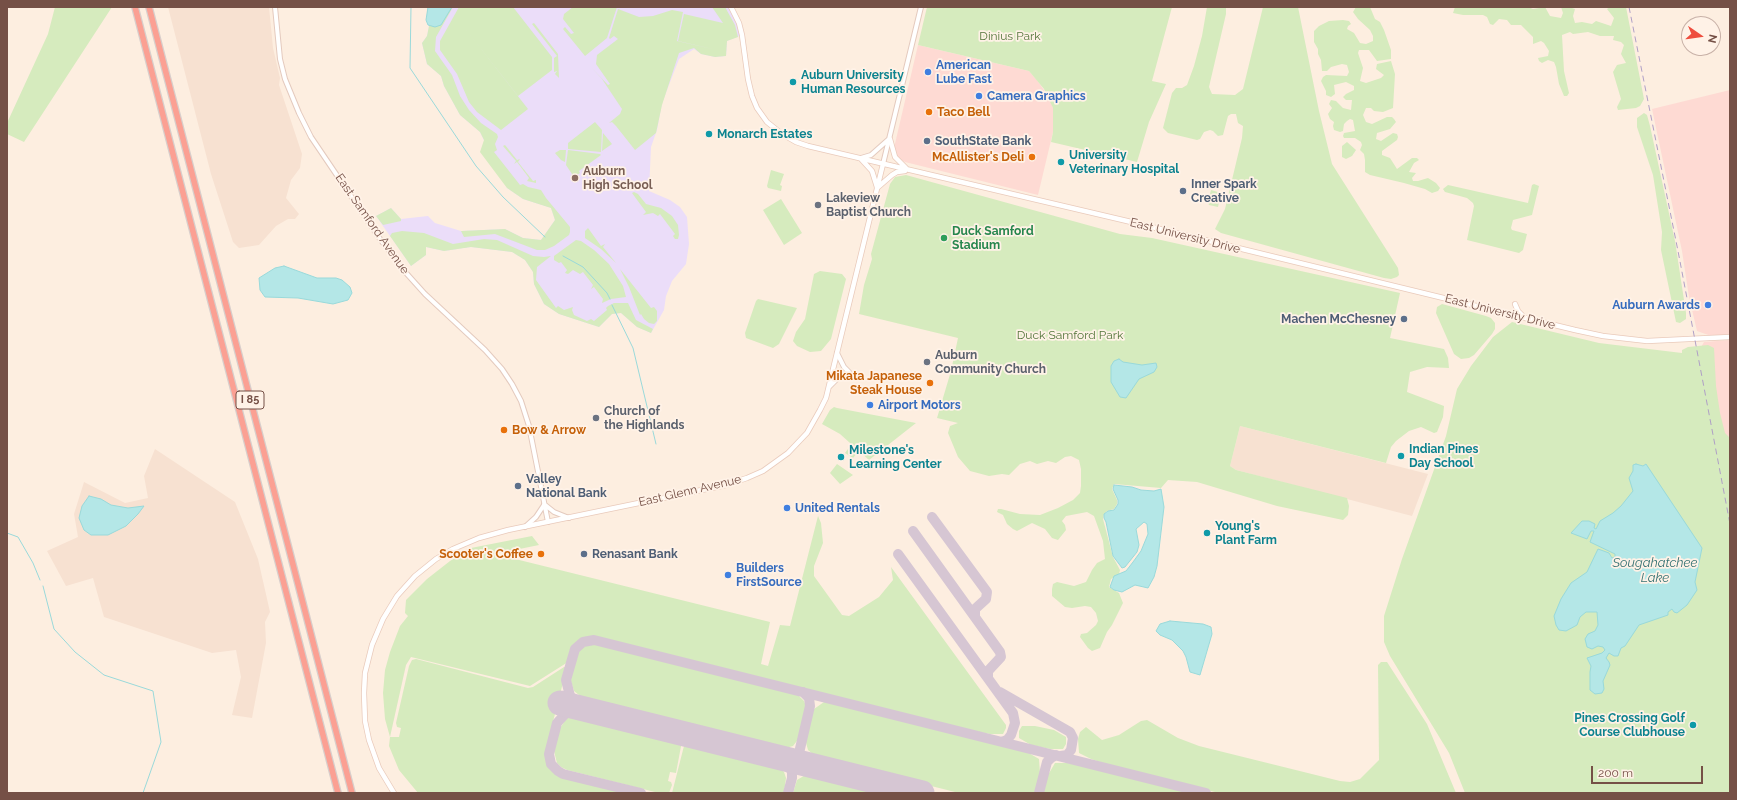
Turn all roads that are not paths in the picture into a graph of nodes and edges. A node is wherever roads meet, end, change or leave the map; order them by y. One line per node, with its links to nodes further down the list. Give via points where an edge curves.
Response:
1 (135, 7): 20 (highway, I 85)
2 (149, 7): 21 (highway, I 85)
3 (275, 7): 16 (street, East Samford Avenue, via 276,34 283,72 311,137 380,239 407,274 485,350 509,379 525,413)
4 (731, 7): 7 (main road, East University Drive, via 739,23 752,96 767,122 796,142)
5 (921, 7): 6 (street, East Glenn Avenue)
6 (890, 139): 7 (street, via 871,155); 8 (street, East Glenn Avenue); 9 (main road, via 895,157)
7 (860, 158): 8 (main road, East University Drive); 10 (main road, via 872,172)
8 (883, 164): 9 (main road, East University Drive); 10 (main road, East Glenn Avenue)
9 (909, 170): 10 (main road, via 897,172); 12 (main road, East University Drive)
10 (877, 188): 14 (main road, East Glenn Avenue)
11 (1514, 304): 12 (main road)
12 (1525, 318): 13 (main road, East University Drive, via 1582,332 1633,340)
13 (1730, 337)
14 (837, 352): 15 (main road, East Glenn Avenue); 15 (street, via 849,372)
15 (829, 387): 17 (main road, East Glenn Avenue, via 807,433 788,452 764,470 726,485)
16 (544, 504): 17 (street, via 554,512); 18 (street, East Samford Avenue); 19 (street, via 536,517)
17 (570, 518): 18 (main road, East Glenn Avenue)
18 (548, 522): 19 (main road, East Glenn Avenue)
19 (525, 527): 22 (main road, East Glenn Avenue, via 479,538 436,559 403,589 379,627 366,669 364,712 372,750)
20 (338, 793)
21 (352, 793)
22 (394, 793)

